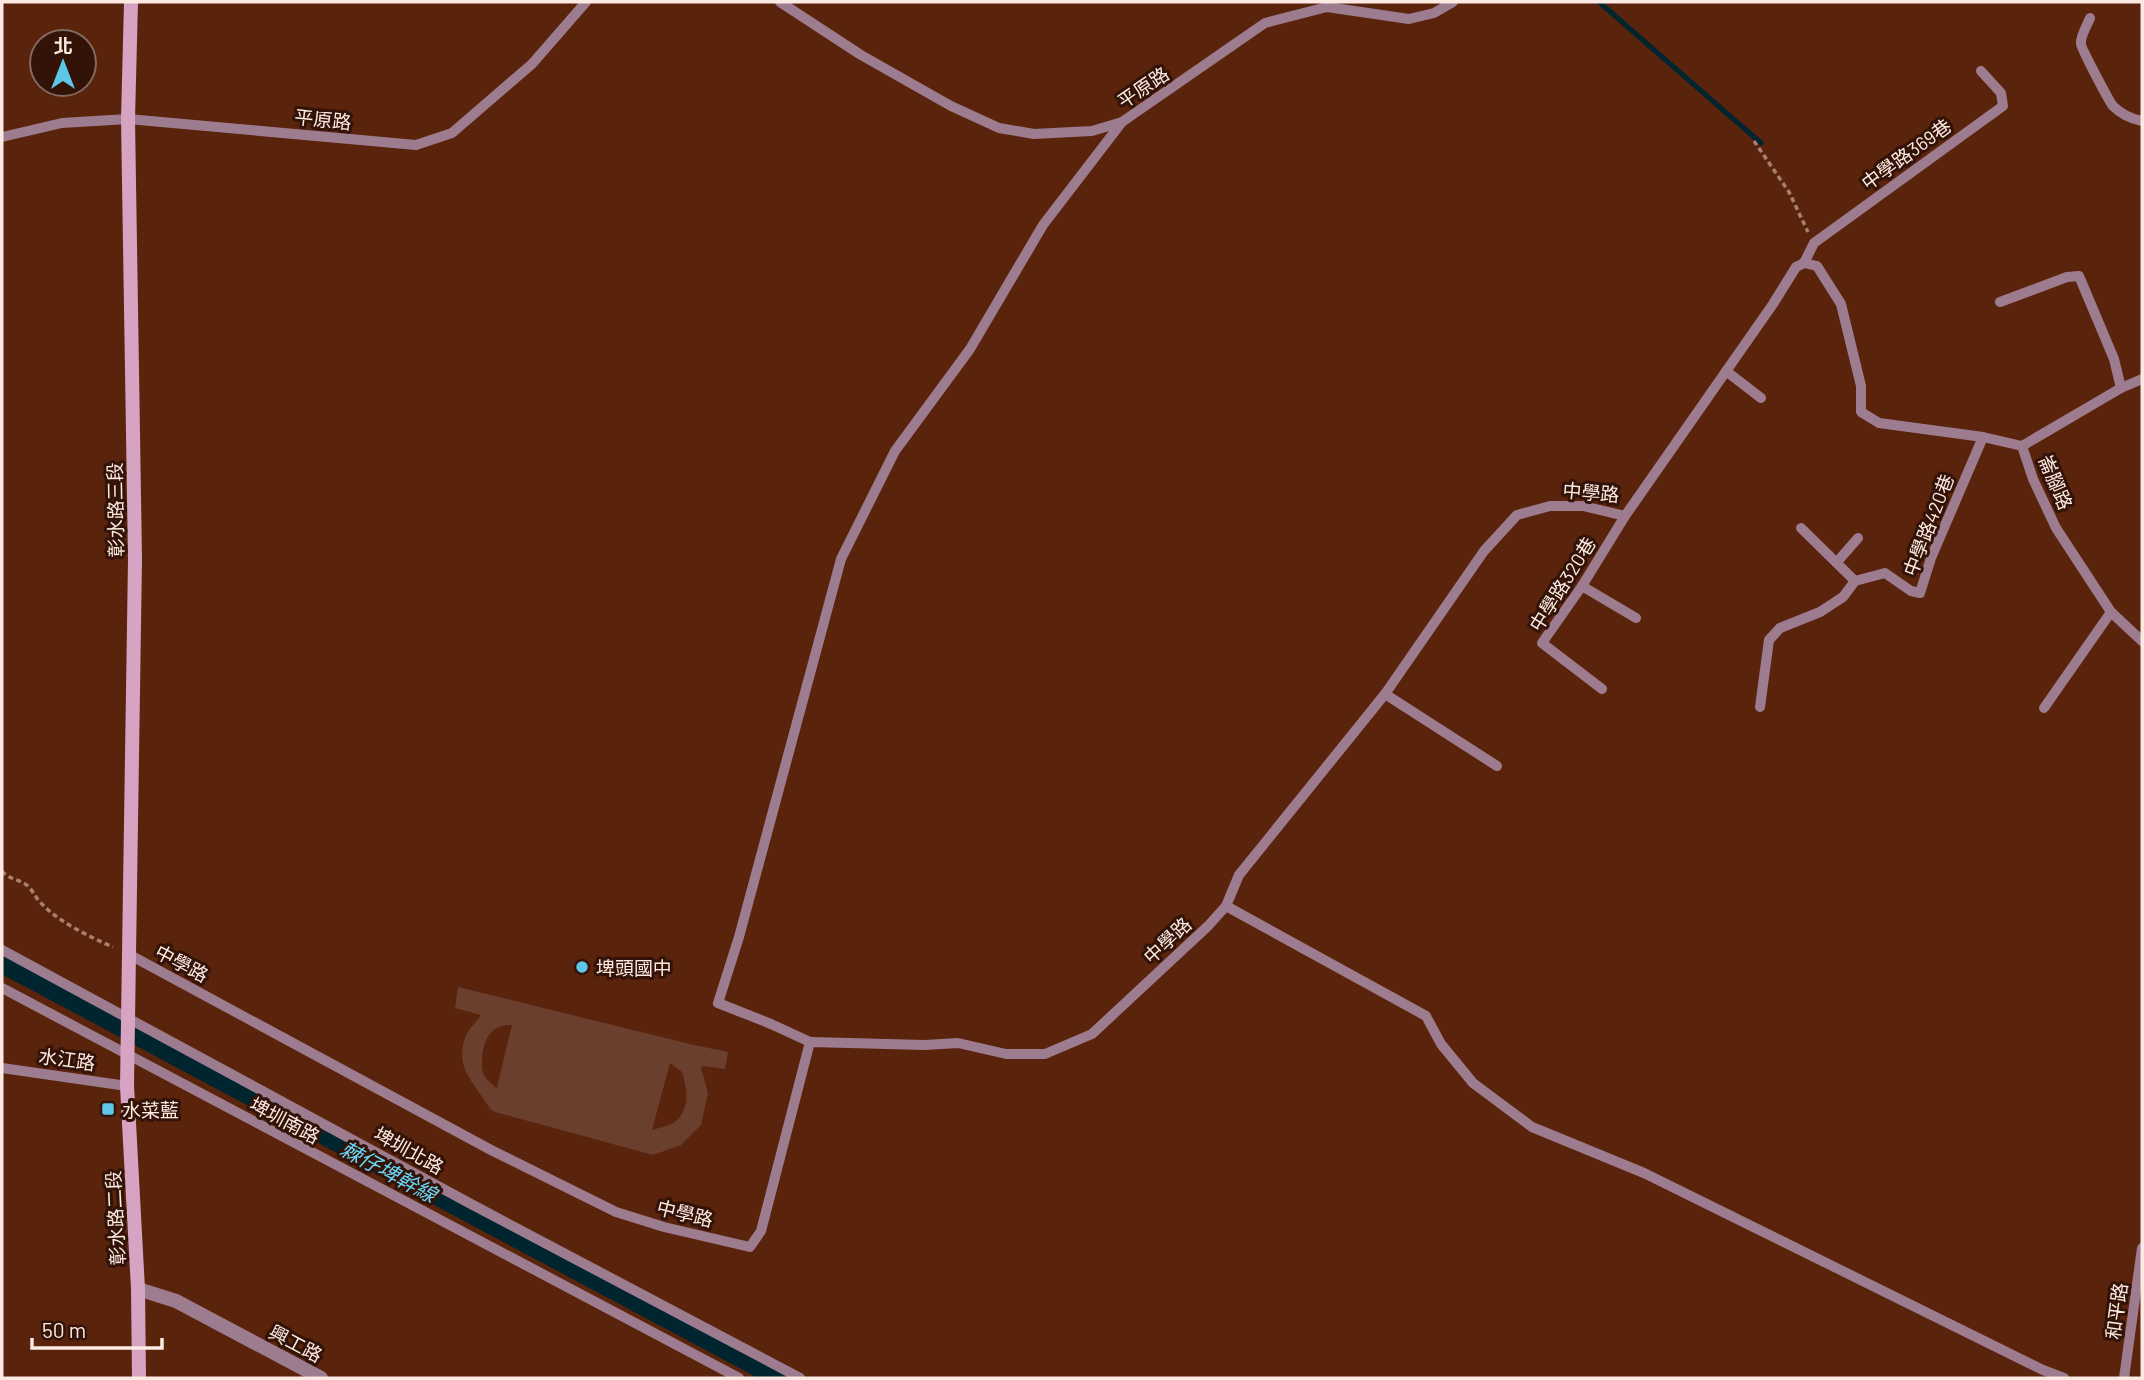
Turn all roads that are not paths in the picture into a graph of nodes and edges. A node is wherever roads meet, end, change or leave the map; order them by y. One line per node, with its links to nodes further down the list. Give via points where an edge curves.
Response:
1 (131, 2): 7 (main road, 彰水路三段)
2 (586, 2): 7 (lane, 平原路, via 532,64 452,133 416,145)
3 (780, 2): 9 (lane, 平原路, via 861,55 999,128 1034,134 1092,131)
4 (1453, 2): 9 (lane, 平原路, via 1409,19 1327,7 1265,23)
5 (2090, 18): 8 (lane, via 2080,42 2084,56 2113,106)
6 (1981, 71): 11 (lane, 中學路369巷, via 2001,93 2003,106 1814,243)
7 (128, 119): 10 (lane, 平原路, via 62,123); 35 (main road, 彰水路三段, via 135,559)
8 (2142, 121)
9 (1122, 122): 38 (lane, via 1043,225 970,349 895,451 841,559 718,1003)
10 (2, 137)
11 (1804, 263): 13 (lane, 中學路, via 1796,267); 17 (lane, via 1817,266 1841,304 1861,386 1861,412 1879,423)
12 (2000, 302): 15 (lane, via 2079,276)
13 (1726, 371): 16 (lane); 19 (lane, 中學路)
14 (2142, 379): 15 (lane, 崙腳路)
15 (2122, 388): 18 (lane, 崙腳路)
16 (1761, 398)
17 (1983, 437): 18 (lane); 23 (lane, 中學路420巷, via 1920,593 1885,573)
18 (2022, 446): 25 (lane, 崙腳路, via 2056,528)
19 (1625, 516): 24 (lane, 中學路320巷); 29 (lane, 中學路, via 1583,506 1550,506 1517,515 1484,551)
20 (1801, 528): 22 (lane)
21 (1858, 538): 22 (lane)
22 (1837, 562): 23 (lane)
23 (1856, 581): 30 (lane, via 1843,597 1780,628 1769,640)
24 (1582, 586): 26 (lane); 28 (lane, 中學路320巷, via 1542,643)
25 (2111, 611): 27 (lane, 崙腳路); 31 (lane)
26 (1636, 618)
27 (2142, 641)
28 (1602, 689)
29 (1385, 694): 32 (lane); 33 (lane, 中學路, via 1239,875)
30 (1760, 707)
31 (2044, 708)
32 (1497, 766)
33 (1226, 906): 38 (lane, 中學路, via 1091,1034 1045,1054 1006,1054 958,1043); 48 (lane, via 1426,1016 1441,1044 1473,1083 1532,1127 1644,1172)
34 (2, 950): 37 (lane, 埤圳北路)
35 (130, 955): 37 (main road, 彰水路三段); 38 (lane, 中學路, via 491,1150 616,1212 751,1247 761,1231)
36 (2, 989): 39 (lane, 埤圳南路)
37 (129, 1018): 39 (main road, 彰水路三段); 47 (lane, 埤圳北路)
38 (810, 1042)
39 (127, 1057): 41 (main road, 彰水路二段); 46 (lane, 埤圳南路)
40 (2, 1068): 41 (lane, 水江路)
41 (127, 1086): 43 (main road, 彰水路二段)
42 (2142, 1252): 49 (lane, 和平路)
43 (138, 1289): 44 (main road, 彰水路二段); 45 (street, 興工路, via 176,1301)
44 (139, 1378)
45 (321, 1378)
46 (739, 1378)
47 (800, 1378)
48 (2064, 1378)
49 (2124, 1378)

